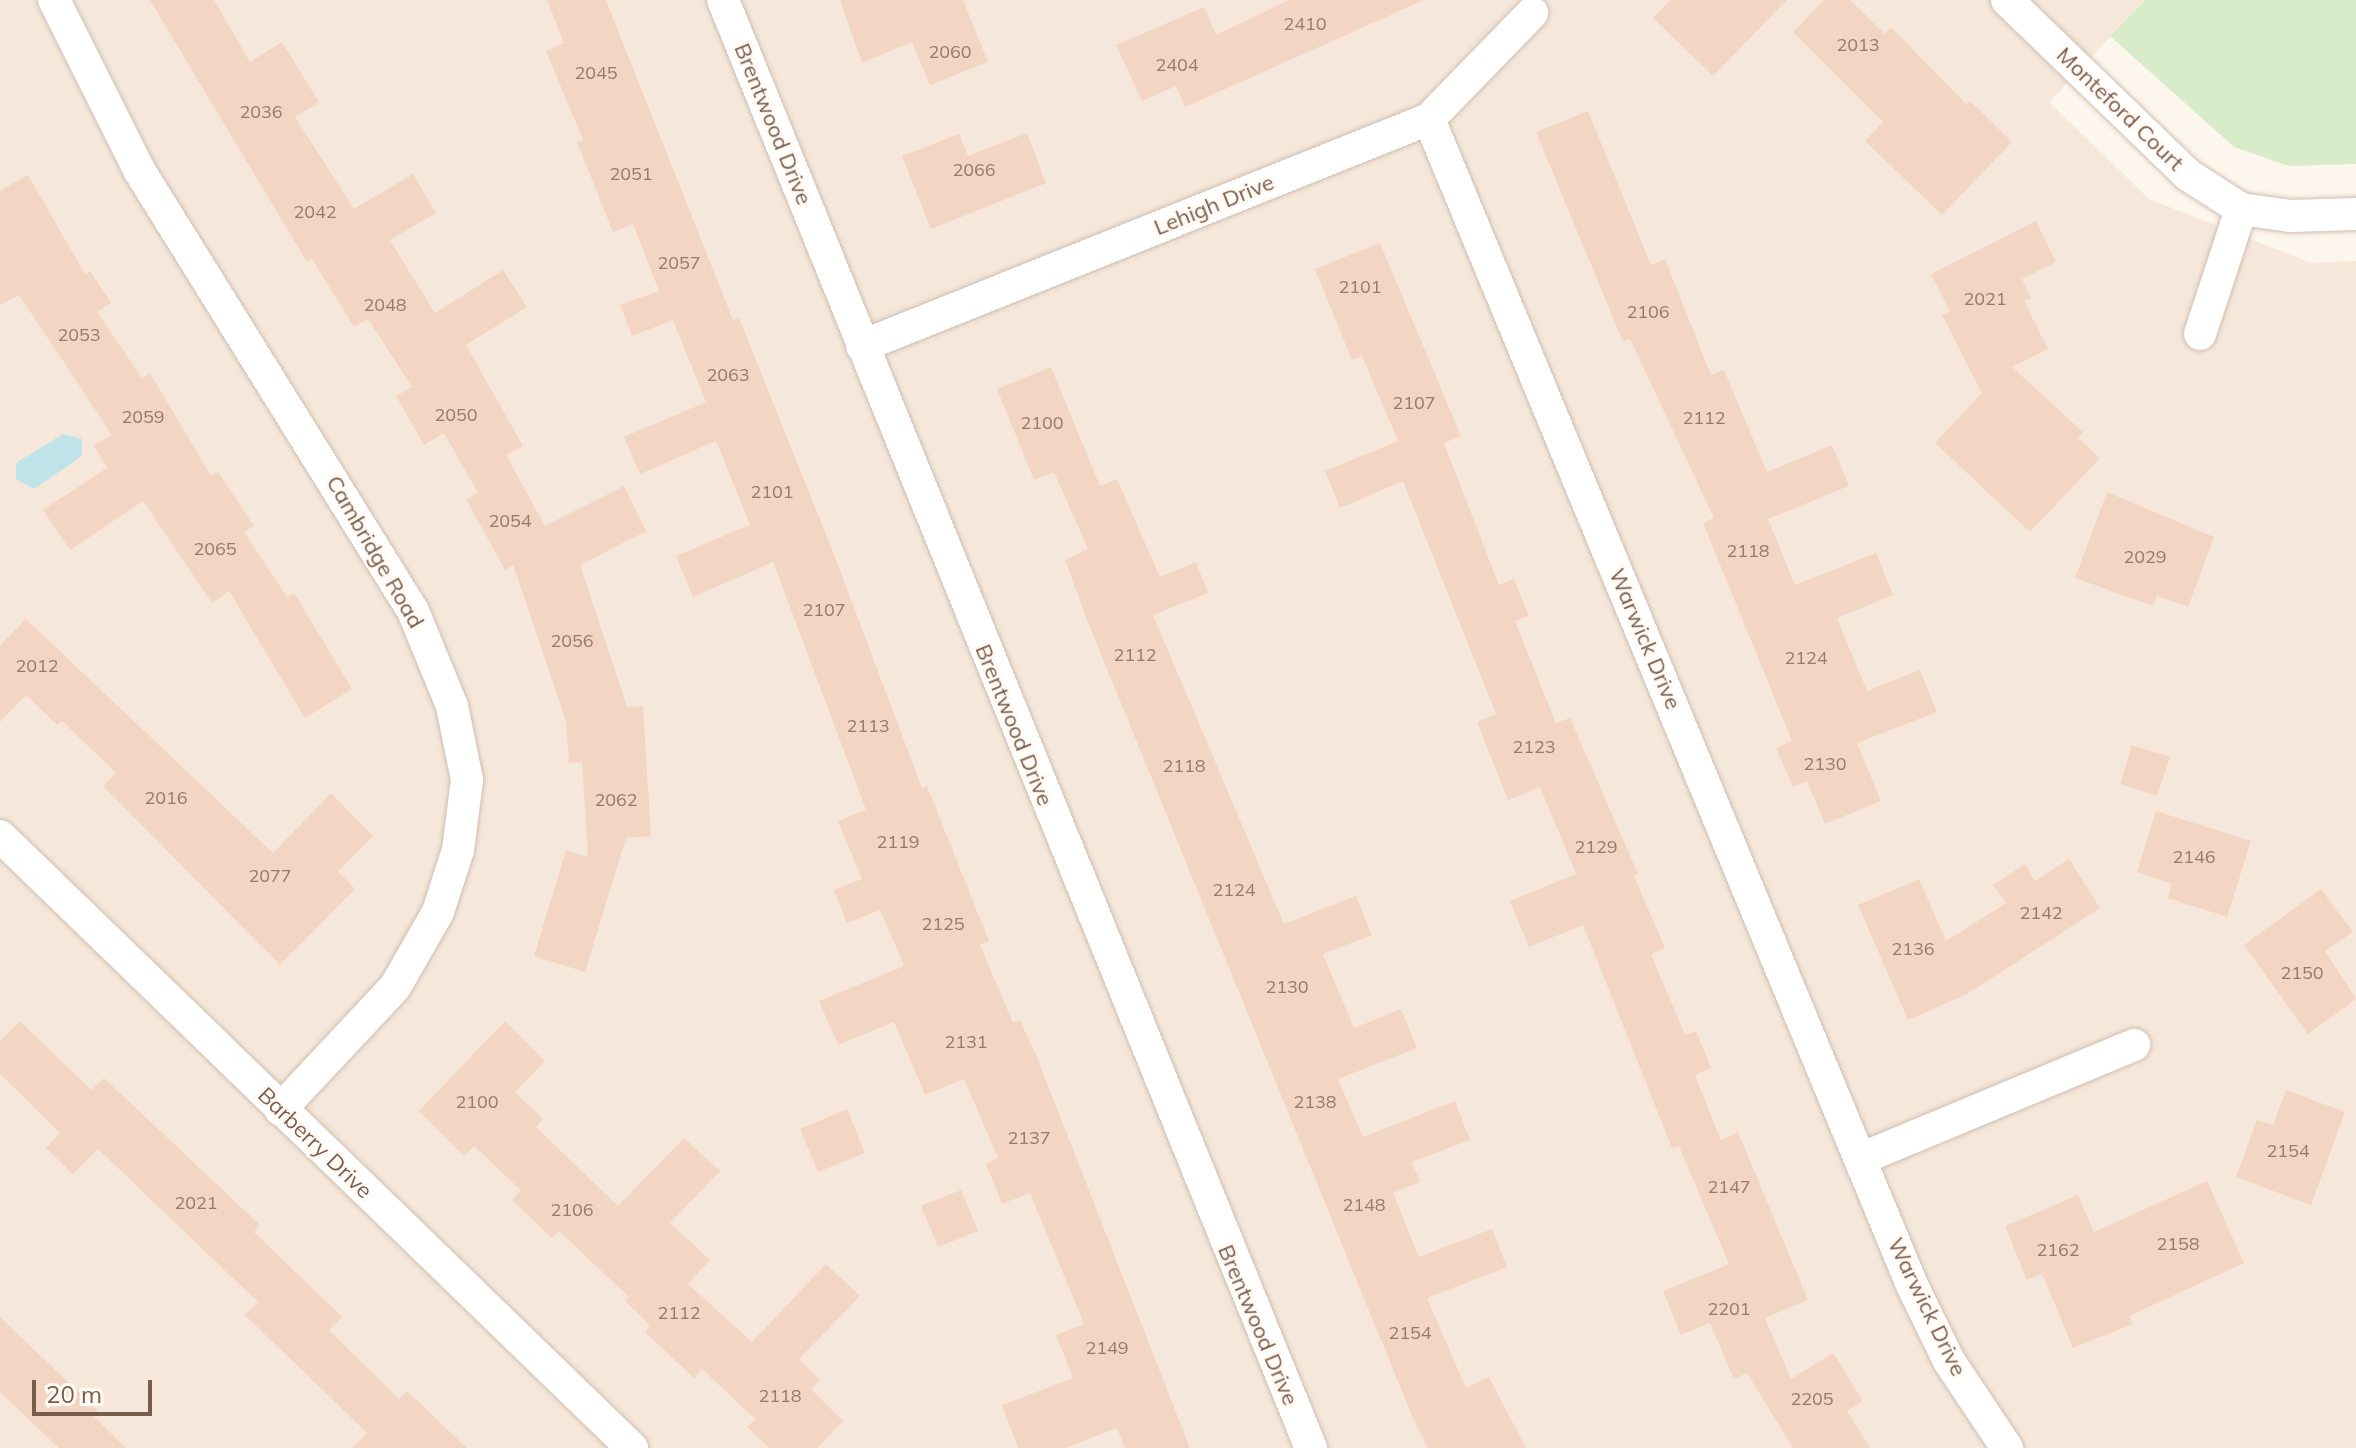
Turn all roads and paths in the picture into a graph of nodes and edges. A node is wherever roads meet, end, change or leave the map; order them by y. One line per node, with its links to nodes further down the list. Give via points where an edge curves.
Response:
1 (54, 0): 12 (street, Cambridge Road, via 139,170 413,611 452,706 467,780 458,850 438,912 395,987)
2 (723, 0): 9 (street, Brentwood Drive)
3 (2007, 0): 6 (street, Monteford Court, via 2188,175)
4 (1532, 13): 5 (street, Lehigh Drive)
5 (1429, 119): 9 (street, Lehigh Drive); 13 (street, Warwick Drive)
6 (2241, 209): 7 (street, Monteford Court, via 2290,216); 8 (street)
7 (2356, 214)
8 (2200, 334)
9 (862, 346): 15 (street, Brentwood Drive)
10 (0, 836): 12 (street, Barberry Drive)
11 (2134, 1045): 13 (street)
12 (280, 1110): 14 (street, Barberry Drive)
13 (1860, 1159): 16 (street, Warwick Drive, via 1949,1361)
14 (632, 1448)
15 (1311, 1448)
16 (2007, 1448)

